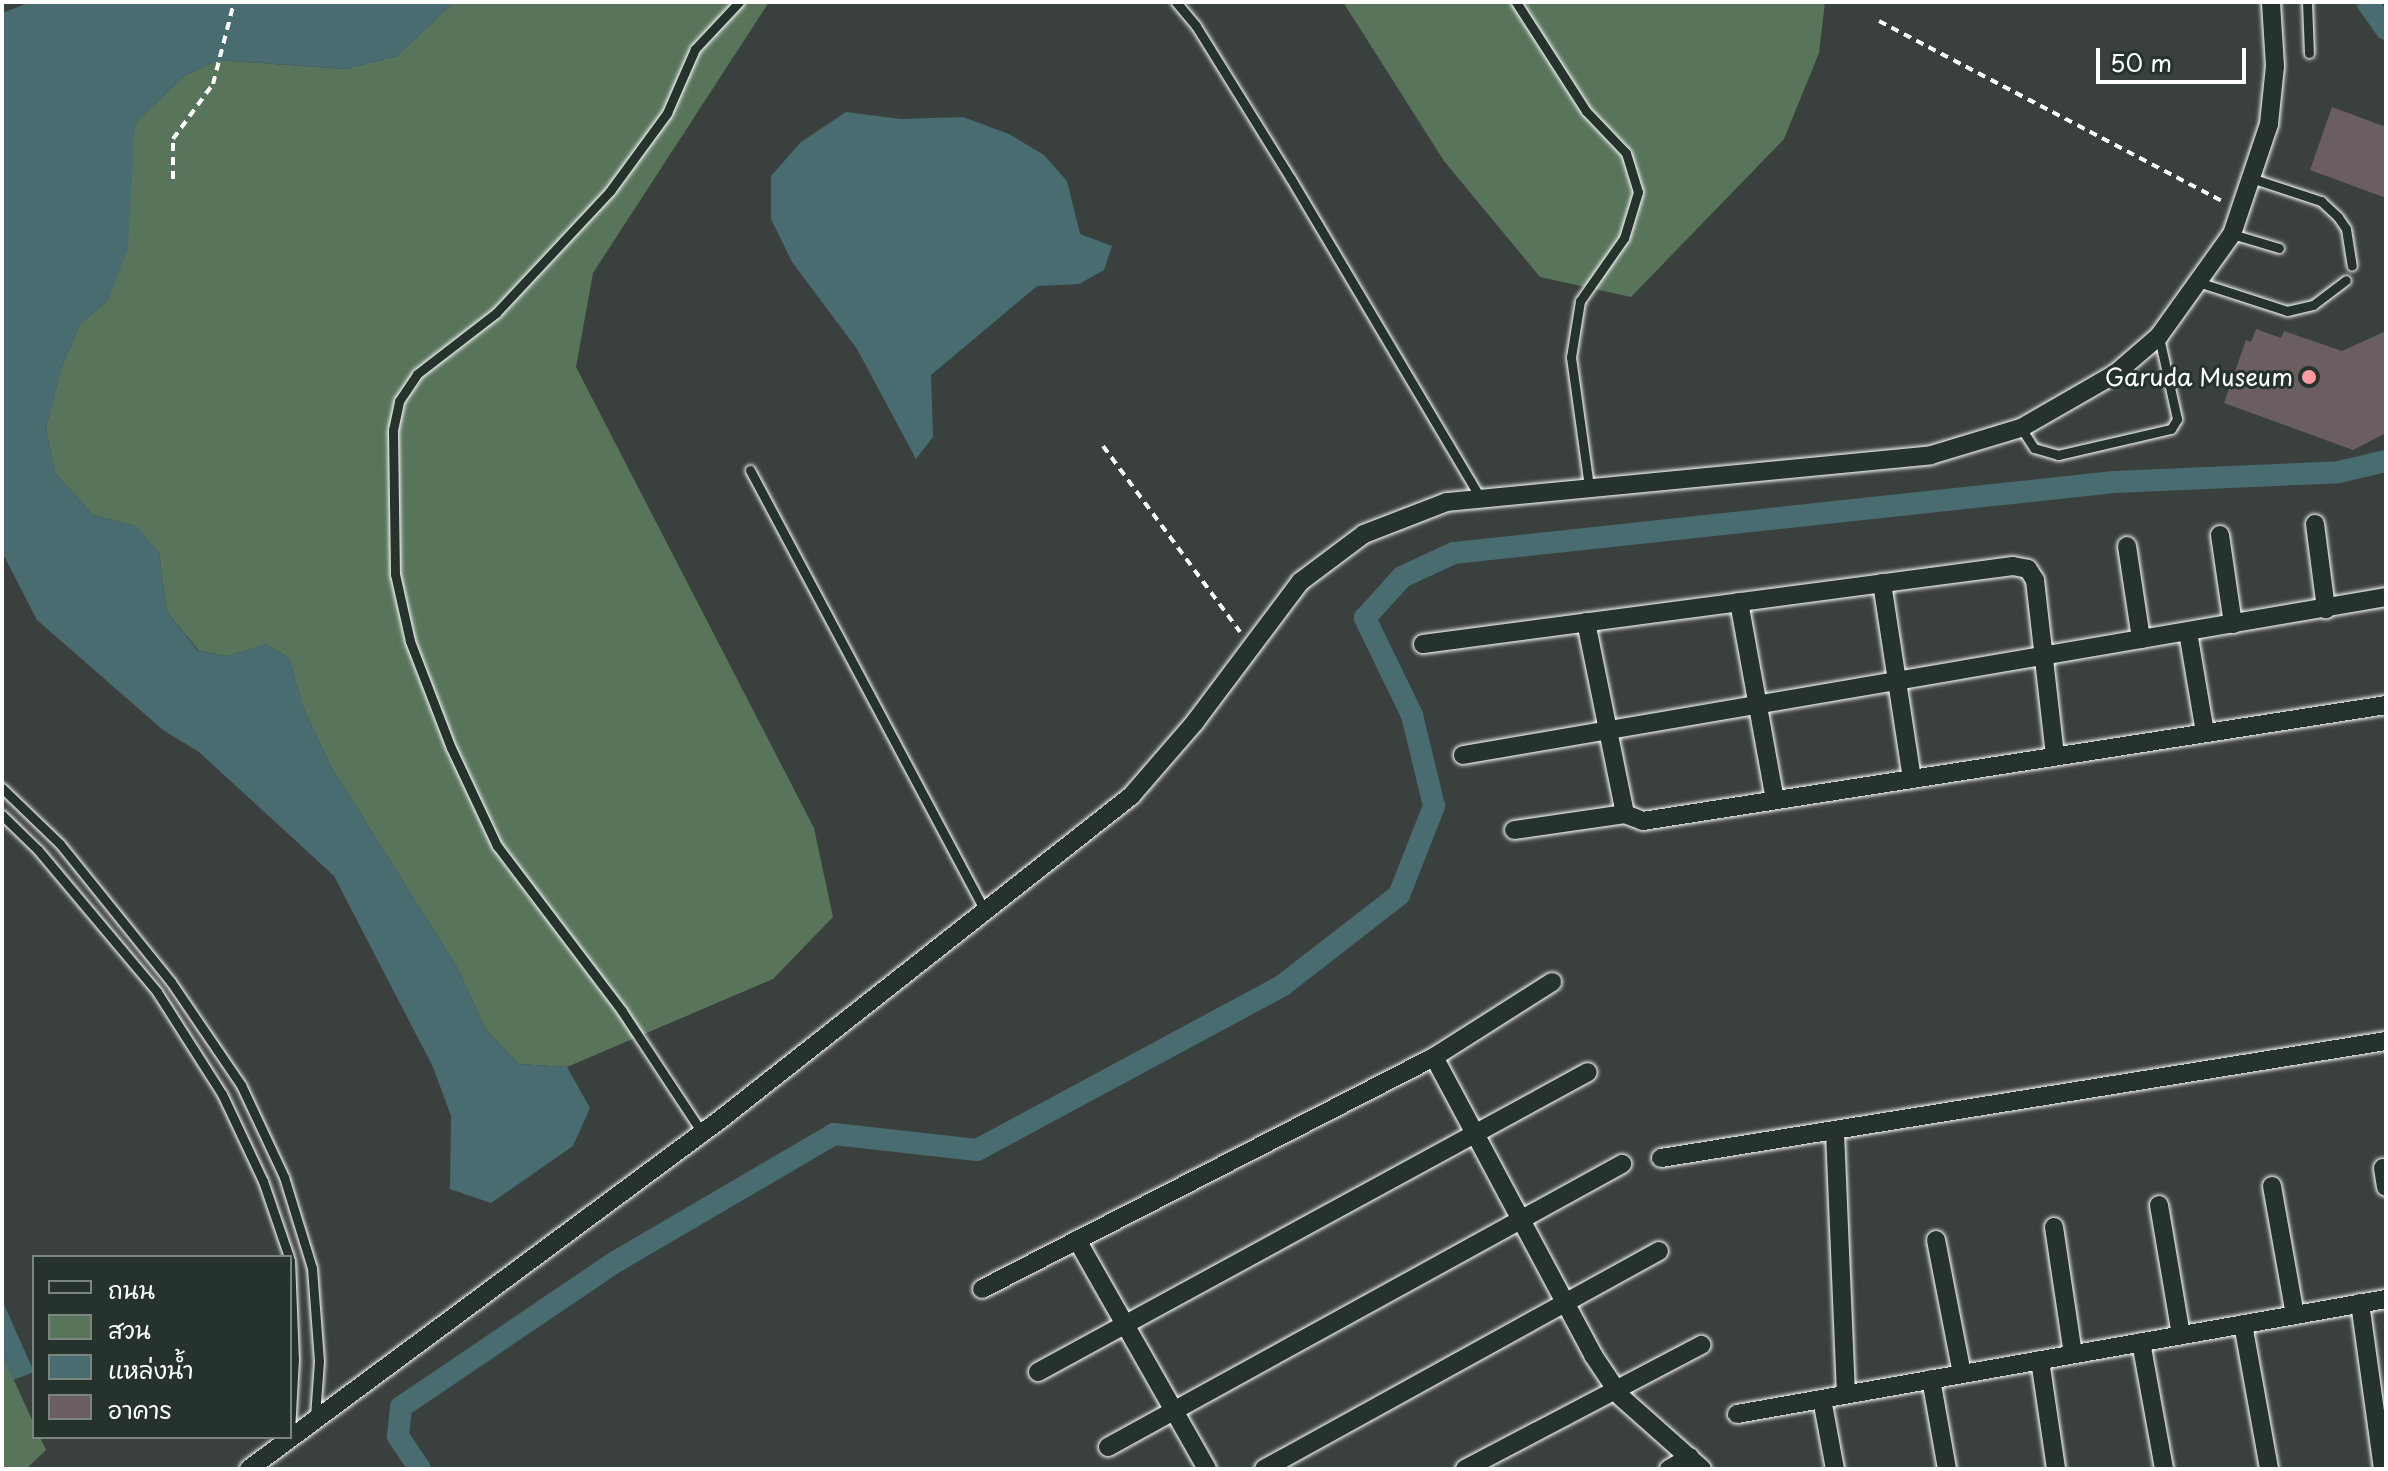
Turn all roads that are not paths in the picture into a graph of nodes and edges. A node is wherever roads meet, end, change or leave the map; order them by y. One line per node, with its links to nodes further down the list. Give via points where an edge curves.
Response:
1 (739, 2): 49 (lane, via 695,49 667,113 610,191 496,313 417,374 399,401 393,430 395,574 410,641 451,748 497,846 622,1011)
2 (1176, 2): 17 (lane, via 1283,167)
3 (1516, 2): 16 (lane, via 1586,111 1626,153 1638,192 1624,238 1580,301 1573,343)
4 (2271, 2): 7 (street, via 2272,95)
5 (2307, 2): 6 (lane)
6 (2309, 53)
7 (2254, 179): 8 (street); 10 (lane, via 2321,201 2346,229)
8 (2232, 234): 9 (lane); 12 (street)
9 (2279, 248)
10 (2352, 266)
11 (2346, 280): 12 (lane, via 2313,305 2287,311)
12 (2201, 283): 13 (street)
13 (2159, 336): 14 (street, via 2073,403); 14 (lane, via 2177,419 2171,429 2058,455 2034,448)
14 (2021, 428): 16 (street, via 1931,455)
15 (750, 470): 44 (lane)
16 (1589, 486): 17 (street)
17 (1480, 497): 44 (street, via 1447,502 1405,518 1327,557 1300,582 1195,722 1131,796)
18 (2315, 524): 24 (street)
19 (2220, 535): 26 (street)
20 (2127, 546): 28 (street)
21 (1882, 583): 23 (street); 30 (street, via 2013,566 2028,569 2035,580); 31 (street)
22 (2386, 597): 24 (street)
23 (1739, 602): 25 (street); 32 (street)
24 (2326, 609): 26 (street)
25 (1586, 622): 29 (street); 34 (street)
26 (2233, 624): 27 (street)
27 (2188, 632): 28 (street); 35 (street)
28 (2141, 639): 30 (street)
29 (1423, 644)
30 (2043, 654): 31 (street); 37 (street)
31 (1899, 679): 32 (street); 38 (street)
32 (1757, 704): 34 (street); 40 (street)
33 (2386, 705): 35 (street)
34 (1608, 731): 36 (street); 41 (street)
35 (2205, 733): 37 (street)
36 (1463, 755)
37 (2055, 756): 38 (street)
38 (1912, 779): 40 (street)
39 (2, 788): 84 (lane, via 60,844 171,982 241,1085 284,1177 312,1268 319,1361)
40 (1775, 800): 41 (street, via 1643,821)
41 (1625, 814): 43 (street)
42 (2, 815): 61 (lane, via 38,850 157,992 222,1094 263,1181)
43 (1514, 830)
44 (986, 913): 49 (street)
45 (1552, 982): 47 (street)
46 (2386, 1041): 51 (street)
47 (1434, 1057): 50 (street); 58 (street)
48 (1588, 1072): 50 (street)
49 (701, 1131): 84 (street)
50 (1474, 1131): 56 (street); 68 (street)
51 (1835, 1132): 52 (street); 79 (street)
52 (1661, 1158)
53 (1622, 1164): 56 (street)
54 (2272, 1186): 67 (street)
55 (2159, 1205): 70 (street)
56 (1521, 1219): 65 (street); 82 (street)
57 (2054, 1227): 73 (street)
58 (1077, 1240): 62 (street); 68 (street)
59 (1936, 1240): 76 (street)
60 (1659, 1251): 65 (street)
61 (289, 1255)
62 (982, 1289)
63 (2386, 1299): 64 (street)
64 (2360, 1303): 67 (street); 99 (street)
65 (1567, 1305): 78 (street); 91 (street)
66 (292, 1308): 80 (lane)
67 (2295, 1315): 69 (street)
68 (1126, 1323): 75 (street); 82 (street)
69 (2243, 1324): 70 (street); 98 (street)
70 (2181, 1335): 71 (street)
71 (2141, 1342): 73 (street); 97 (street)
72 (1701, 1345): 78 (street)
73 (2073, 1354): 74 (street)
74 (2040, 1360): 76 (street); 96 (street)
75 (1038, 1372)
76 (1962, 1374): 77 (street)
77 (1931, 1379): 79 (street); 95 (street)
78 (1615, 1388): 88 (street); 92 (street)
79 (1846, 1394): 81 (street)
80 (292, 1397)
81 (1822, 1399): 83 (street); 94 (street)
82 (1173, 1411): 87 (street); 90 (street)
83 (1737, 1414)
84 (315, 1422): 85 (street)
85 (292, 1434)
86 (285, 1439): 89 (street)
87 (1108, 1447)
88 (1696, 1463): 93 (street)
89 (249, 1469)
90 (1207, 1469)
91 (1264, 1469)
92 (1465, 1469)
93 (1669, 1469)
94 (1835, 1469)
95 (1947, 1469)
96 (2056, 1469)
97 (2164, 1469)
98 (2269, 1469)
99 (2383, 1469)

